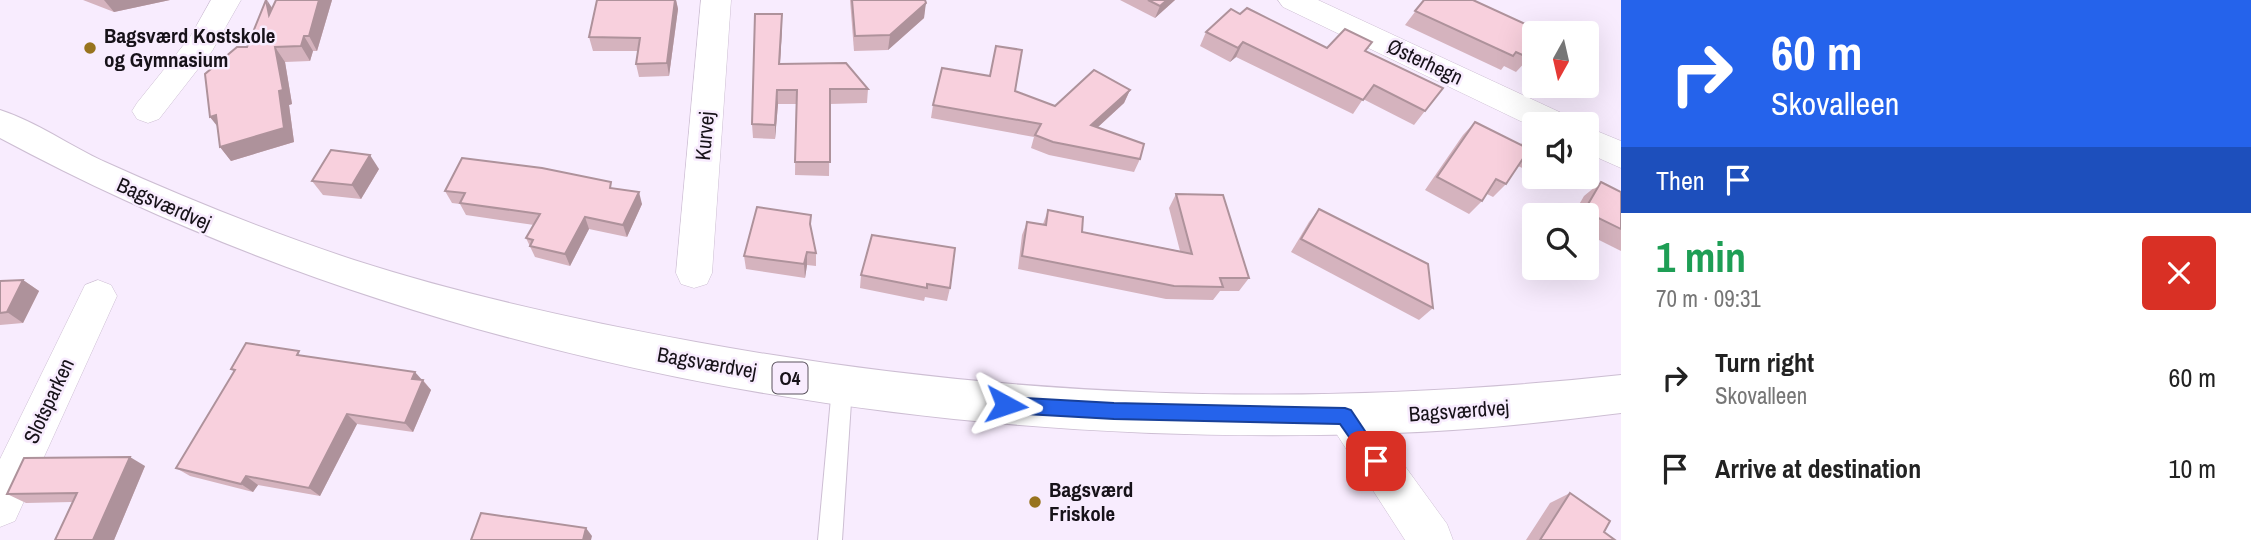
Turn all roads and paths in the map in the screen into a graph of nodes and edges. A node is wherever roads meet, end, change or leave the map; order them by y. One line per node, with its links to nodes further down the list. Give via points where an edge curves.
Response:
1 (226, 0): 4 (street, via 201,44)
2 (716, 0): 9 (street, Kurvej)
3 (1293, 0): 5 (street, Østerhegn)
4 (148, 111)
5 (1531, 112)
6 (0, 122): 11 (main road, Bagsværdvej / O4, via 145,197 278,252 386,286 537,328)
7 (1599, 145): 8 (street)
8 (1621, 155)
9 (694, 273)
10 (98, 296): 14 (street, Slotsparken)
11 (842, 387): 13 (main road, Bagsværdvej / O4, via 1061,410); 15 (lane)
12 (1621, 394): 13 (main road, Bagsværdvej / O4, via 1446,413)
13 (1345, 416): 16 (street)
14 (0, 506)
15 (830, 540)
16 (1431, 540)

